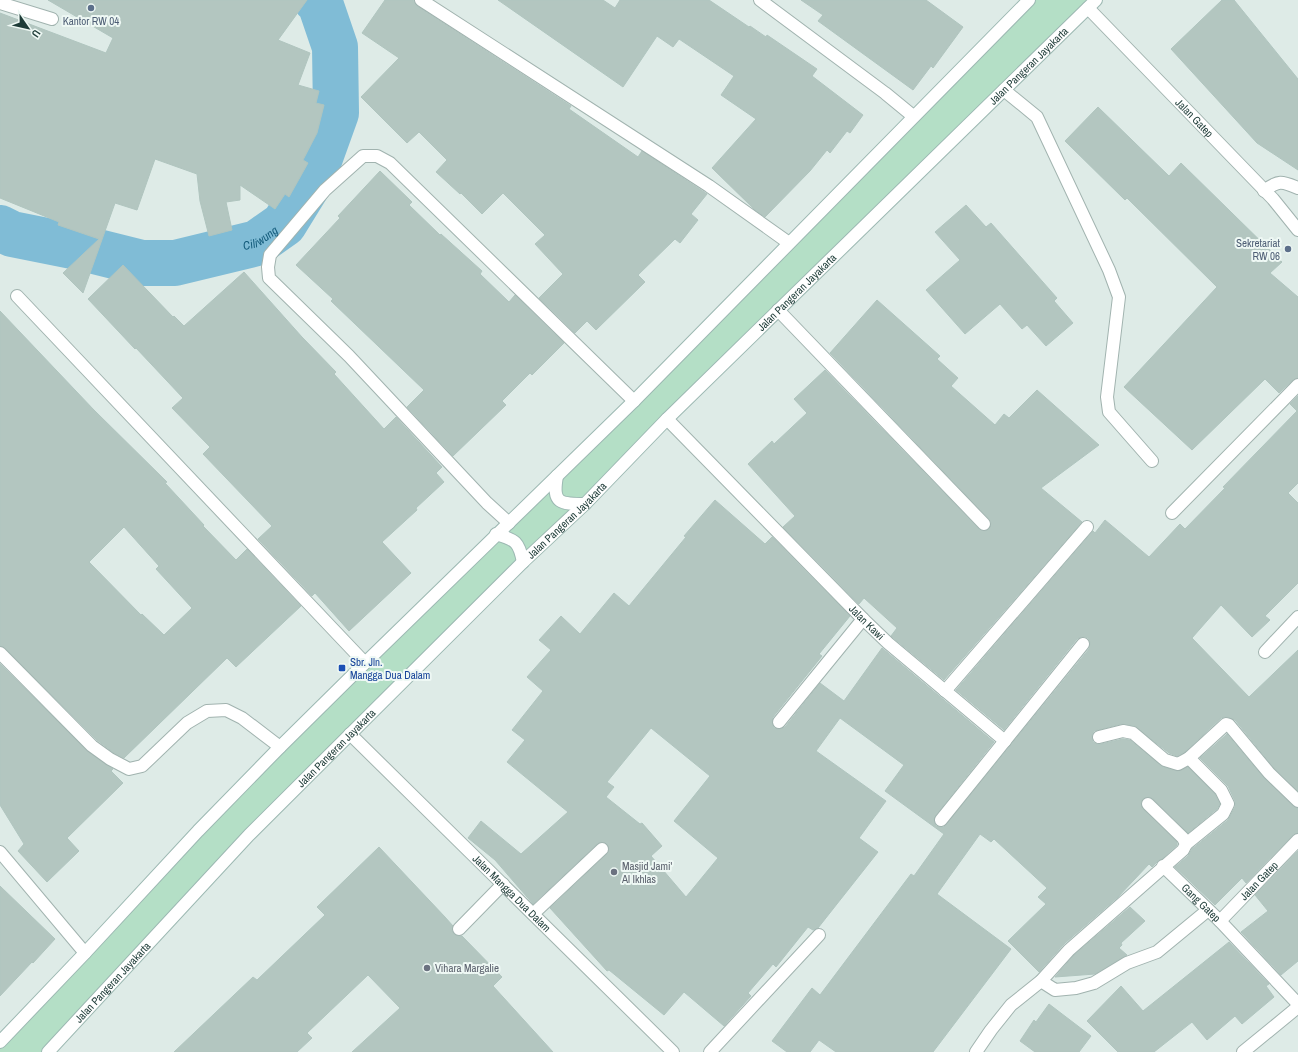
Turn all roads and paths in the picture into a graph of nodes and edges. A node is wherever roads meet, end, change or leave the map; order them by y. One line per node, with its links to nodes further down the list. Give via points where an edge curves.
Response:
1 (421, 0): 12 (street, via 709,186)
2 (760, 0): 8 (street)
3 (1029, 0): 8 (street)
4 (0, 3): 6 (street)
5 (1092, 4): 7 (street, Jalan Pangeran Jayakarta); 10 (street, Jalan Gatep)
6 (52, 19)
7 (1004, 90): 14 (street, Jalan Pangeran Jayakarta); 18 (street, via 1037,117 1109,270 1119,297 1107,397 1109,412)
8 (913, 116): 12 (street)
9 (1298, 188): 10 (street, via 1286,183 1274,183)
10 (1264, 191): 11 (street, Jalan Gatep)
11 (1298, 230)
12 (789, 243): 16 (street)
13 (17, 296): 32 (street)
14 (778, 310): 17 (street, Jalan Pangeran Jayakarta); 23 (street)
15 (1298, 386): 21 (street)
16 (634, 400): 19 (street); 22 (street, via 390,163 377,156 364,156 326,190 270,255 269,278 349,356 487,503)
17 (667, 419): 20 (street, Jalan Pangeran Jayakarta); 28 (street, Jalan Kawi)
18 (1152, 461)
19 (557, 476): 20 (street, via 555,494 558,498 566,504); 22 (street)
20 (585, 504): 26 (street, Jalan Pangeran Jayakarta)
21 (1172, 513)
22 (509, 523): 25 (street)
23 (984, 524)
24 (1087, 527): 33 (street)
25 (496, 534): 26 (street, via 517,544); 32 (street)
26 (524, 562): 35 (street, Jalan Pangeran Jayakarta)
27 (1298, 617): 31 (street)
28 (863, 619): 33 (street, Jalan Kawi, via 888,644); 34 (street)
29 (1084, 644): 37 (street)
30 (0, 652): 38 (street, via 92,746 129,769 142,766 186,723 207,711 226,710 242,718)
31 (1265, 652)
32 (365, 663): 38 (street)
33 (945, 691): 37 (street, Jalan Kawi)
34 (779, 722)
35 (350, 734): 48 (street, Jalan Mangga Dua Dalam); 58 (street, Jalan Pangeran Jayakarta, via 249,835)
36 (1099, 737): 39 (street, via 1123,731 1133,733 1165,760 1178,764)
37 (1005, 741): 42 (street)
38 (280, 747): 54 (street)
39 (1189, 758): 40 (street, via 1226,724 1229,725 1269,773); 44 (street, via 1221,790 1228,804 1223,814)
40 (1298, 801)
41 (1148, 804): 44 (street)
42 (941, 820)
43 (1298, 840): 51 (street, Jalan Gatep)
44 (1186, 844): 47 (street, via 1183,850)
45 (602, 849): 50 (street)
46 (0, 852): 54 (street)
47 (1163, 866): 49 (street, Gang Gatep); 55 (street, via 1069,950)
48 (503, 884): 50 (street, Jalan Mangga Dua Dalam); 52 (street)
49 (1208, 910): 51 (street, Gang Gatep); 55 (street, via 1157,952 1128,963 1094,983 1055,990)
50 (533, 914): 59 (street, Jalan Mangga Dua Dalam)
51 (1220, 921): 56 (street, Gang Gatep)
52 (459, 929)
53 (819, 935): 60 (street)
54 (85, 953): 57 (street)
55 (1041, 981): 61 (street, via 1011,1005)
56 (1298, 1005): 62 (street)
57 (0, 1042)
58 (48, 1052)
59 (673, 1052)
60 (710, 1052)
61 (976, 1052)
62 (1243, 1052)

